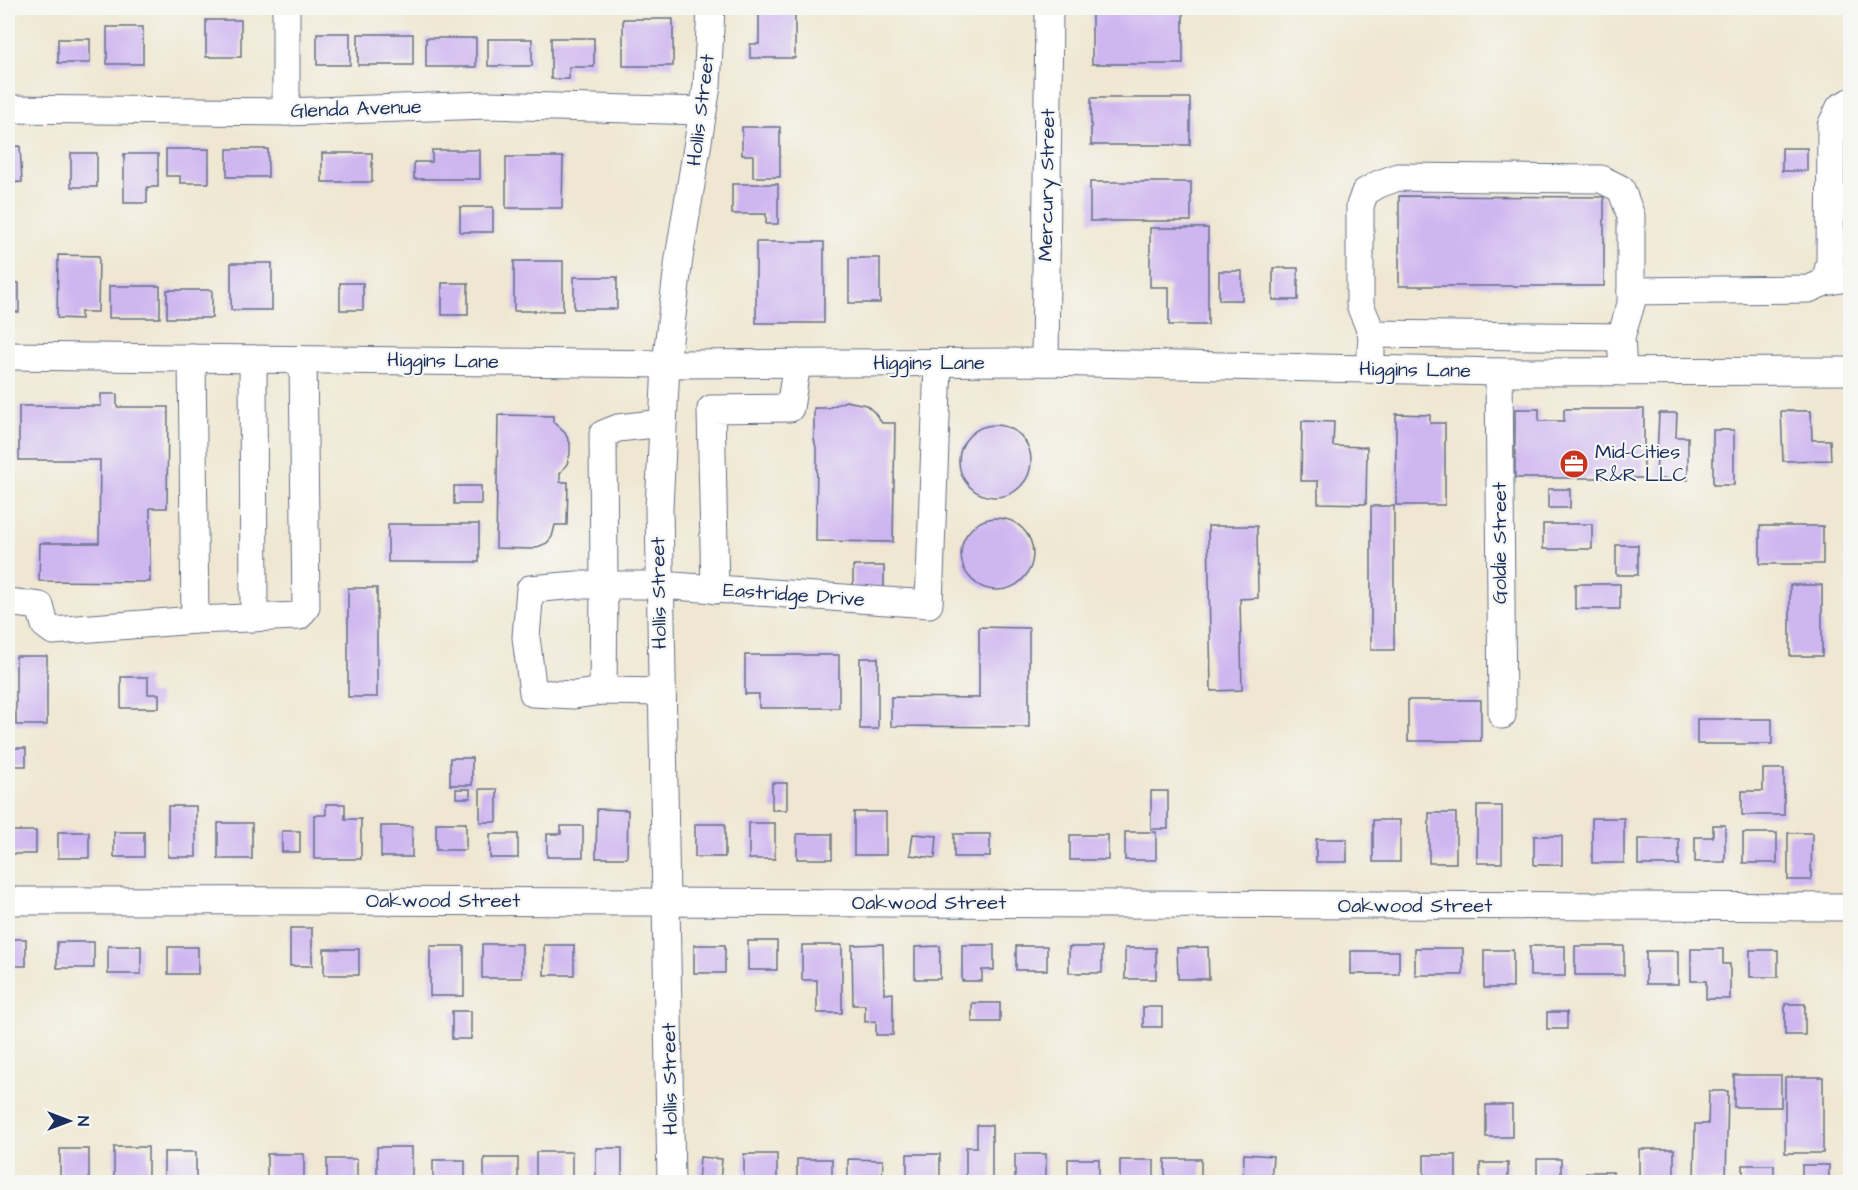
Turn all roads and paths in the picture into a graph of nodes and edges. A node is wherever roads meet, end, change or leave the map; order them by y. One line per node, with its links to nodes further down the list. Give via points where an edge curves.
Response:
1 (286, 8): 7 (street)
2 (711, 8): 6 (street, Hollis Street)
3 (1049, 8): 17 (street, Mercury Street)
4 (1851, 102): 8 (street, via 1840,107 1831,126)
5 (8, 109): 7 (street, Glenda Avenue)
6 (704, 111): 7 (street, Glenda Avenue, via 487,105); 20 (street, Hollis Street)
7 (286, 112)
8 (1841, 152): 9 (street, via 1830,262)
9 (1838, 279): 10 (street, via 1809,289)
10 (1631, 291): 11 (street, via 1631,216 1621,189 1601,179 1398,177 1365,192 1360,206 1360,305); 12 (street)
11 (1372, 333): 12 (street); 21 (street)
12 (1621, 337): 24 (street)
13 (8, 356): 14 (street, Higgins Lane)
14 (192, 358): 15 (street, Higgins Lane); 31 (street)
15 (253, 359): 16 (street, Higgins Lane); 30 (street)
16 (303, 360): 20 (street, Higgins Lane); 30 (street, via 306,607 299,616)
17 (1045, 362): 19 (street, Higgins Lane); 21 (street, Higgins Lane)
18 (797, 363): 19 (street, Higgins Lane); 20 (street, Higgins Lane); 28 (street, via 790,408 711,409)
19 (938, 363): 28 (street, Eastridge Drive, via 929,604)
20 (666, 364): 25 (street, Hollis Street)
21 (1370, 369): 23 (street, Higgins Lane)
22 (1851, 371): 24 (street, Higgins Lane)
23 (1499, 372): 24 (street, Higgins Lane); 34 (street, Goldie Street)
24 (1623, 372)
25 (663, 423): 26 (street, via 618,428 603,434); 27 (street, Hollis Street)
26 (603, 585): 27 (street, Eastridge Drive); 32 (street); 32 (street, Eastridge Drive, via 530,588 526,637 534,693 574,695)
27 (658, 585): 28 (street, Eastridge Drive); 33 (street, Hollis Street)
28 (715, 590)
29 (8, 602): 31 (street, via 40,606 45,625 53,631)
30 (254, 618): 31 (street)
31 (195, 620)
32 (603, 691): 33 (street)
33 (661, 692): 36 (street, Hollis Street)
34 (1502, 714)
35 (8, 901): 36 (street, Oakwood Street)
36 (667, 903): 37 (street, Oakwood Street); 38 (street, Hollis Street)
37 (1851, 907)
38 (671, 1182)

